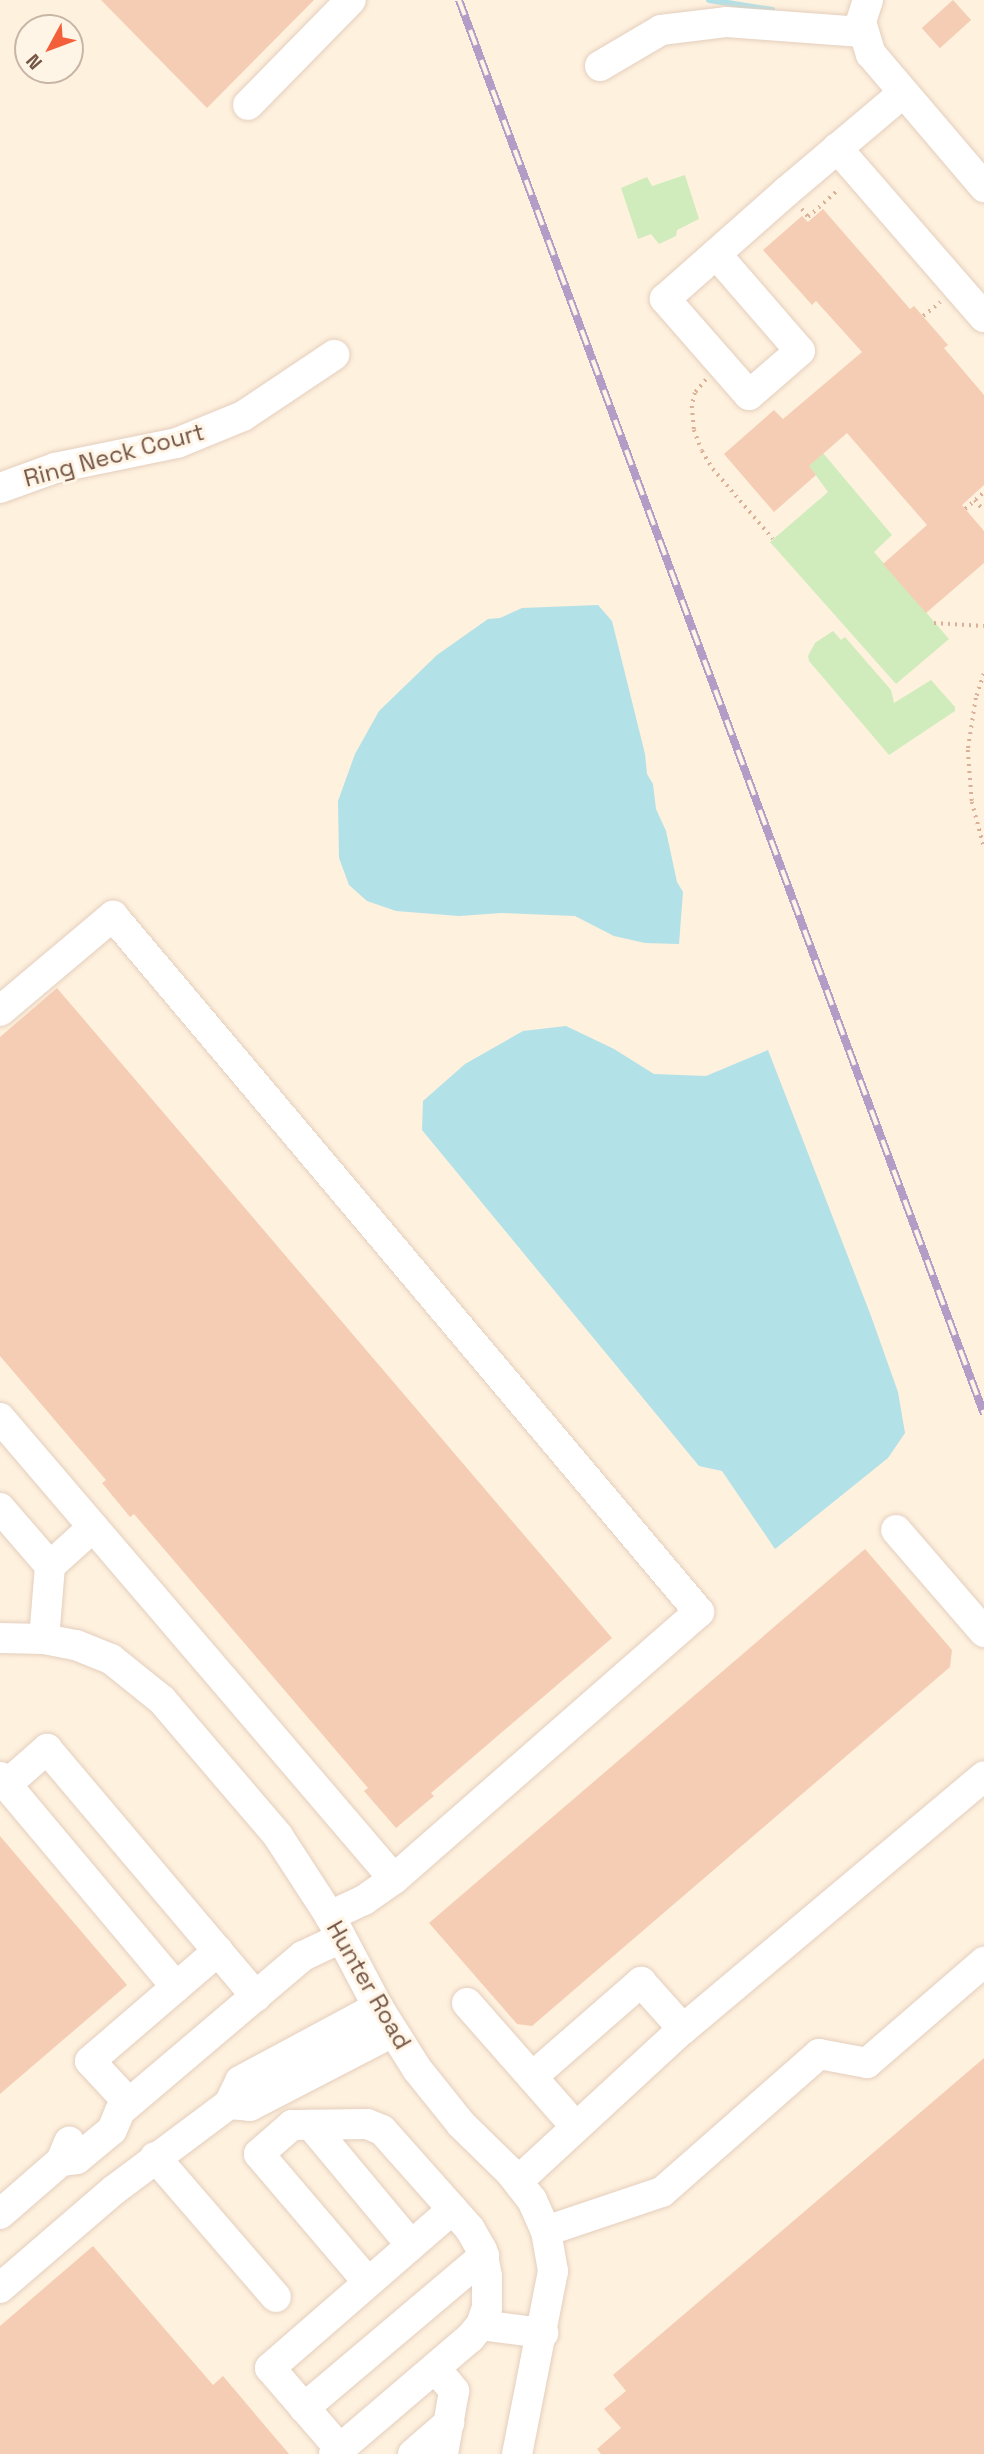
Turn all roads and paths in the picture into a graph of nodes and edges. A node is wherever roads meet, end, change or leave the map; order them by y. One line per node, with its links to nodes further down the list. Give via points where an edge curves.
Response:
1 (351, 0): 6 (street)
2 (869, 0): 3 (street)
3 (862, 32): 4 (street, via 726,22 661,30); 5 (street, via 870,54)
4 (600, 66)
5 (903, 93): 7 (street); 8 (street)
6 (248, 105)
7 (837, 148): 9 (street); 12 (street)
8 (984, 187)
9 (716, 254): 14 (street, via 665,299); 14 (street, via 800,351 749,395)
10 (946, 296): 11 (path)
11 (923, 316)
12 (984, 317)
13 (334, 355): 15 (street, Ring Neck Court, via 243,416 177,443 55,468)
14 (723, 365): 20 (path, via 695,393 694,430 712,469)
15 (0, 488)
16 (984, 492): 17 (path)
17 (975, 500): 18 (path); 19 (path)
18 (965, 509)
19 (984, 511)
20 (773, 539)
21 (934, 622): 22 (path)
22 (984, 626)
23 (984, 674): 24 (path, via 968,750 972,803)
24 (984, 847)
25 (0, 1011): 36 (street, via 113,916 699,1612)
26 (0, 1418): 28 (street)
27 (0, 1507): 30 (street)
28 (93, 1527): 30 (street); 36 (street)
29 (895, 1530): 31 (street)
30 (50, 1566): 33 (street)
31 (984, 1632)
32 (0, 1638): 33 (street, Hunter Road)
33 (44, 1639): 37 (street, Hunter Road, via 111,1659 162,1700 278,1836)
34 (984, 1776): 44 (street)
35 (3, 1781): 38 (street, via 47,1749); 40 (street)
36 (394, 1879): 37 (street)
37 (335, 1927): 41 (street); 43 (street, Hunter Road)
38 (218, 1951): 40 (street); 41 (street)
39 (984, 1962): 53 (street, via 867,2063 819,2054 662,2192)
40 (176, 1987): 46 (street, via 90,2060)
41 (256, 1996): 46 (street)
42 (467, 2003): 45 (street)
43 (386, 2020): 49 (street, via 240,2081 229,2104); 50 (street, Hunter Road, via 417,2069 461,2124)
44 (683, 2029): 45 (street, via 641,1982); 48 (street)
45 (532, 2077): 48 (street)
46 (124, 2107): 52 (street, via 112,2130 78,2159 61,2161)
47 (311, 2125): 51 (street, via 367,2124 382,2130); 54 (street); 56 (street, via 292,2125 259,2154)
48 (575, 2126): 50 (street)
49 (155, 2157): 57 (street); 58 (street)
50 (518, 2181): 53 (street, Hunter Road)
51 (453, 2209): 54 (street); 55 (street)
52 (0, 2214)
53 (546, 2231): 60 (street, Hunter Road, via 553,2271)
54 (411, 2245): 56 (street)
55 (484, 2256): 59 (street, via 487,2308); 62 (street)
56 (368, 2282): 62 (street, via 270,2368)
57 (0, 2288)
58 (276, 2298)
59 (481, 2325): 60 (street); 61 (street)
60 (543, 2333): 67 (street, Hunter Road)
61 (435, 2368): 63 (street, via 454,2391); 64 (street)
62 (304, 2408): 64 (street)
63 (449, 2423): 65 (street); 66 (street)
64 (337, 2452)
65 (413, 2454)
66 (443, 2454)
67 (517, 2454)

